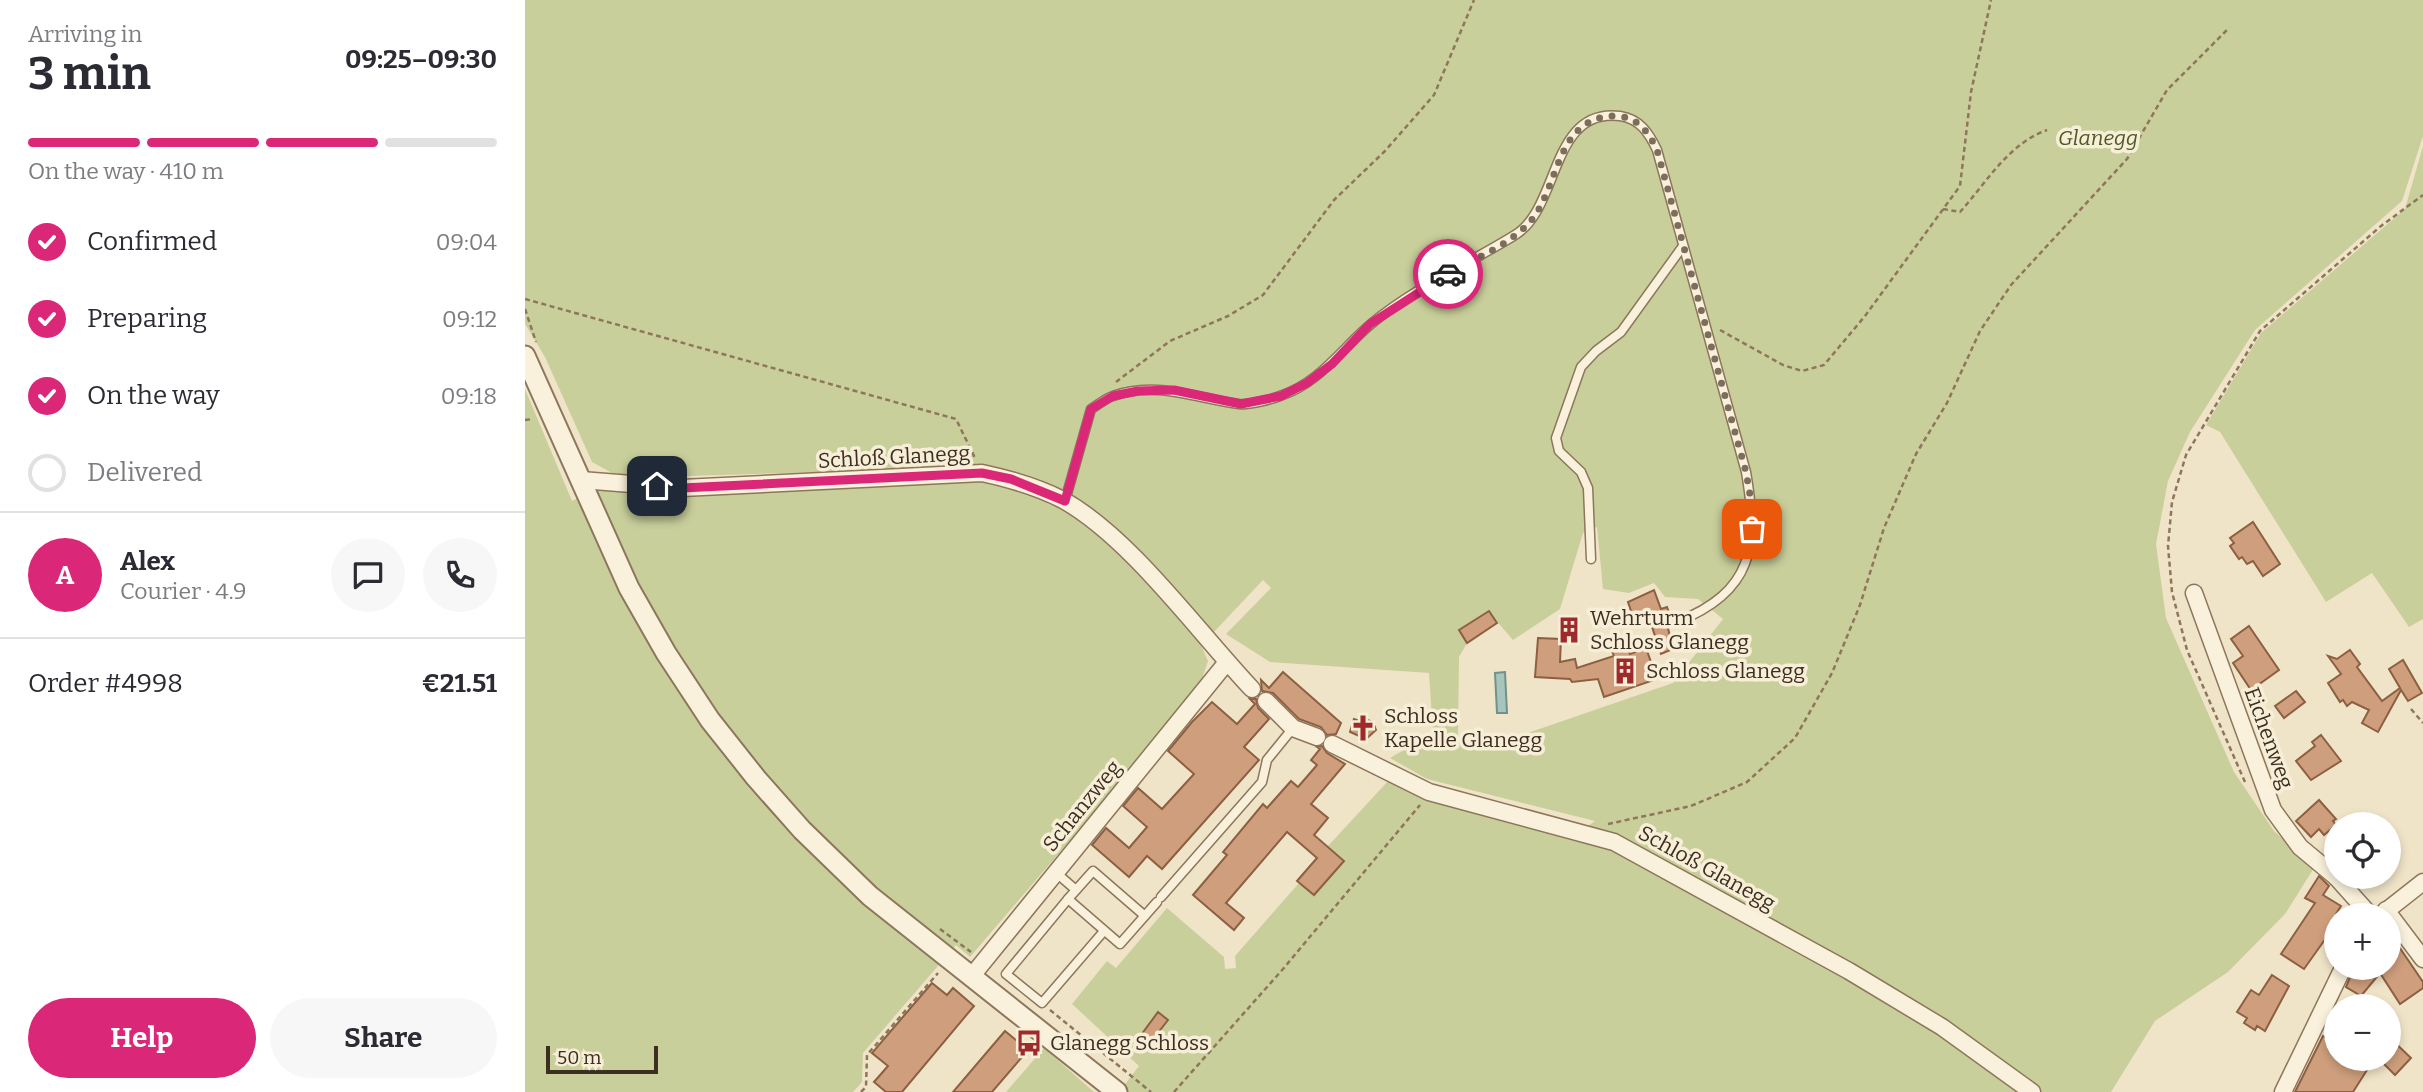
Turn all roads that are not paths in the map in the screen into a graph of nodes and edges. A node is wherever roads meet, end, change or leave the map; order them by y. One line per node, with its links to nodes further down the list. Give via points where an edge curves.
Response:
1 (1683, 246): 4 (lane, via 1651,136 1631,119 1602,117 1574,135 1552,172 1542,205 1519,233 1370,324 1307,383 1281,396 1241,404 1174,390 1138,391 1113,396 1091,409); 5 (lane, via 1621,332 1581,367 1556,438 1559,451 1581,472 1588,488); 7 (lane, via 1753,512 1750,547 1739,578 1717,604)
2 (525, 356): 3 (street)
3 (580, 480): 4 (street, Schloß Glanegg, via 682,488 982,473 1011,479); 24 (street, via 629,587 666,653 718,729 802,830 870,896 950,960)
4 (1065, 501): 8 (street, Schloß Glanegg, via 1153,578)
5 (1591, 559)
6 (2194, 593): 12 (street, Eichenweg, via 2273,810 2300,847)
7 (1677, 622)
8 (1227, 662): 9 (street, Schloß Glanegg); 24 (street, Schanzweg)
9 (1252, 689)
10 (1266, 701): 11 (street, Schloß Glanegg)
11 (1293, 728): 20 (lane, via 1267,760 1262,782); 27 (street, Schloß Glanegg, via 1429,792 1614,842 1861,978 1942,1027)
12 (2324, 867)
13 (1061, 877): 16 (lane)
14 (2423, 882): 19 (street)
15 (2347, 889): 18 (street, Eichenweg)
16 (1076, 890): 17 (lane); 20 (lane, via 1093,871)
17 (1068, 900): 21 (lane); 21 (lane, via 1006,974 1042,1003)
18 (2359, 903)
19 (2396, 903)
20 (1145, 916): 21 (lane, via 1120,944)
21 (1104, 931)
22 (2401, 934): 23 (street)
23 (2423, 959)
24 (977, 969): 26 (street)
25 (2337, 980): 28 (street)
26 (1117, 1092)
27 (2032, 1092)
28 (2283, 1092)

